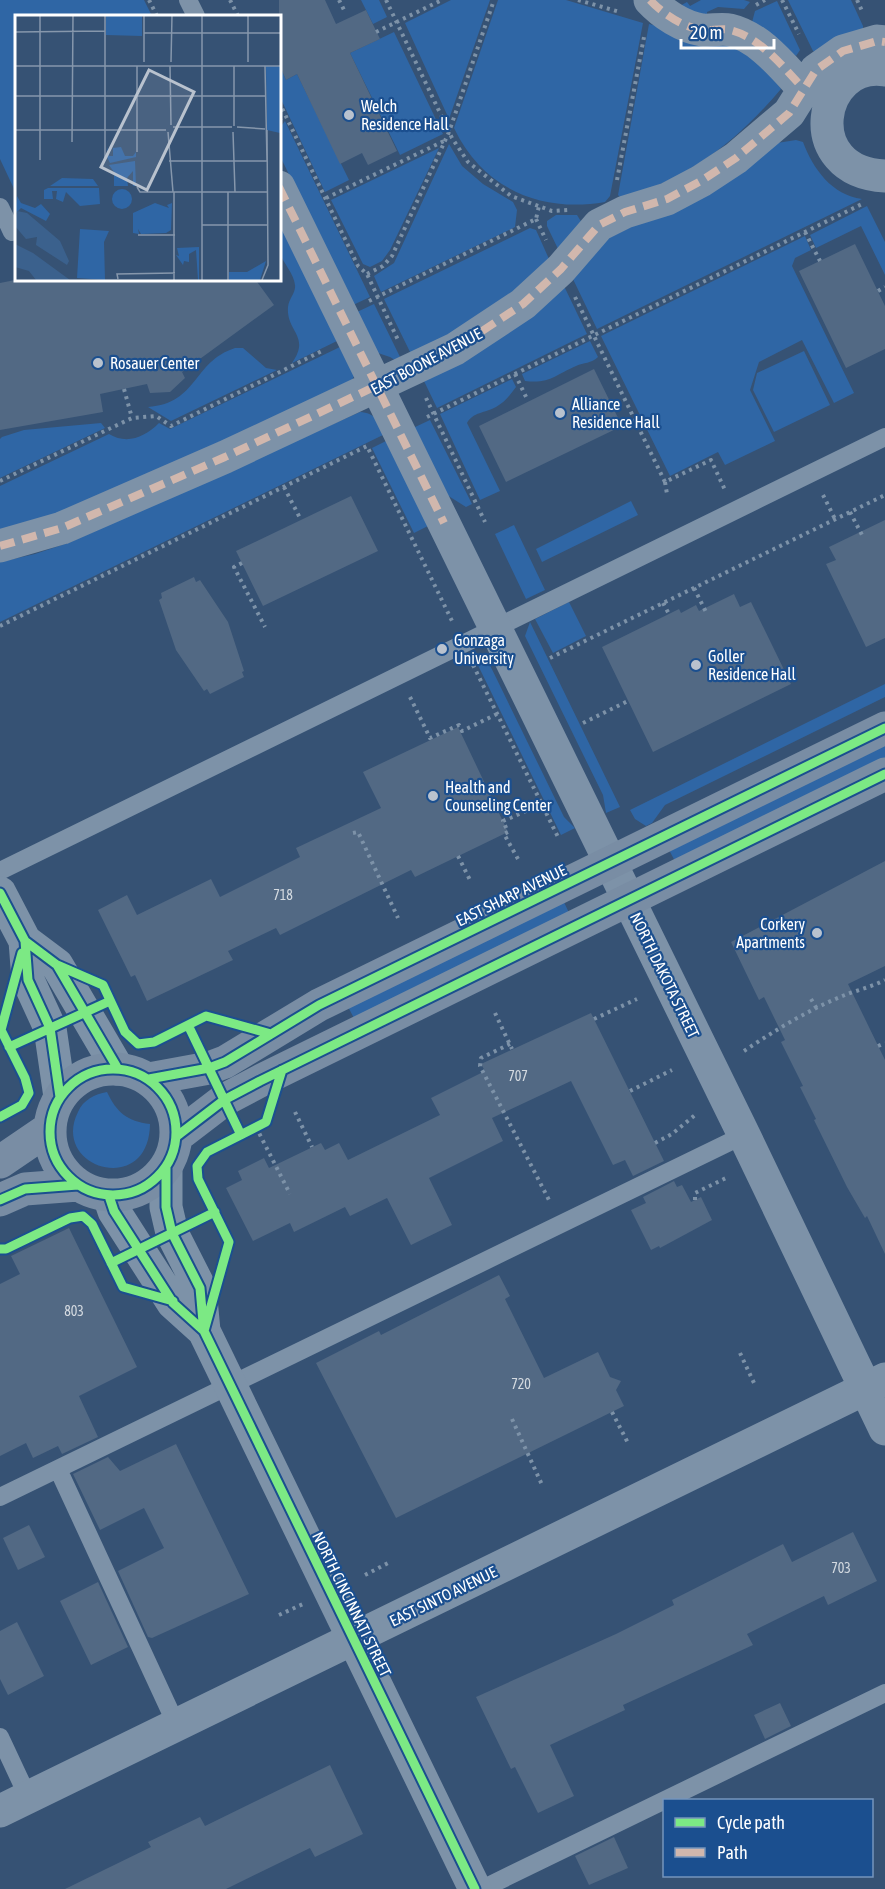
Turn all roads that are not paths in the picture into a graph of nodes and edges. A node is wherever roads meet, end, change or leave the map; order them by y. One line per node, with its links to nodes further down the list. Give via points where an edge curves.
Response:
1 (188, 0): 3 (lane)
2 (651, 9): 6 (street, via 685,26 730,30 746,37 768,52)
3 (196, 15)
4 (885, 42): 6 (street, EAST BOONE AVENUE, via 843,51 816,70)
5 (885, 70): 7 (street, via 861,73 846,82 834,94 827,110 826,128 840,159 869,175)
6 (803, 88): 11 (street, EAST BOONE AVENUE, via 789,113 727,163 667,199 599,225 561,269 523,304 479,335)
7 (877, 188)
8 (280, 189): 11 (street, NORTH DAKOTA STREET)
9 (0, 207): 10 (lane)
10 (9, 233)
11 (377, 388): 13 (street, EAST BOONE AVENUE, via 62,528); 14 (street, NORTH DAKOTA STREET)
12 (885, 437): 14 (lane)
13 (0, 546)
14 (494, 627): 17 (street, NORTH DAKOTA STREET); 18 (lane)
15 (885, 728): 17 (street, EAST SHARP AVENUE)
16 (885, 774): 20 (street)
17 (610, 863): 20 (street, NORTH DAKOTA STREET); 23 (street, EAST SHARP AVENUE, via 319,1005 225,1062)
18 (0, 871)
19 (0, 893): 21 (street)
20 (628, 900): 26 (street, NORTH DAKOTA STREET); 27 (street, via 260,1081 224,1100)
21 (25, 941): 22 (street, via 57,965); 24 (street, via 28,980 50,1028)
22 (118, 1069): 23 (street); 24 (street, via 85,1076)
23 (149, 1080): 27 (street, via 171,1104)
24 (60, 1097): 25 (street)
25 (50, 1128): 28 (street); 30 (street, via 56,1160)
26 (744, 1135): 34 (street, NORTH DAKOTA STREET); 35 (lane)
27 (177, 1136): 29 (street)
28 (0, 1162)
29 (166, 1167): 31 (street, via 142,1189); 33 (street, NORTH CINCINNATI STREET, via 166,1207 200,1288)
30 (78, 1185): 31 (street); 32 (street, via 25,1189)
31 (109, 1196): 33 (street, NORTH CINCINNATI STREET, via 114,1211 173,1303)
32 (0, 1200)
33 (204, 1331): 35 (street, NORTH CINCINNATI STREET)
34 (875, 1383): 36 (street, NORTH DAKOTA STREET); 39 (street, EAST SINTO AVENUE)
35 (230, 1385): 37 (lane); 39 (street, NORTH CINCINNATI STREET)
36 (885, 1429)
37 (57, 1469): 38 (lane); 41 (lane)
38 (0, 1497)
39 (353, 1640): 41 (street, EAST SINTO AVENUE); 46 (street, NORTH CINCINNATI STREET)
40 (885, 1693): 43 (lane)
41 (176, 1724): 45 (street, EAST SINTO AVENUE)
42 (0, 1737): 45 (lane)
43 (667, 1799)
44 (663, 1801): 47 (lane)
45 (14, 1804)
46 (475, 1889)
47 (482, 1889)

